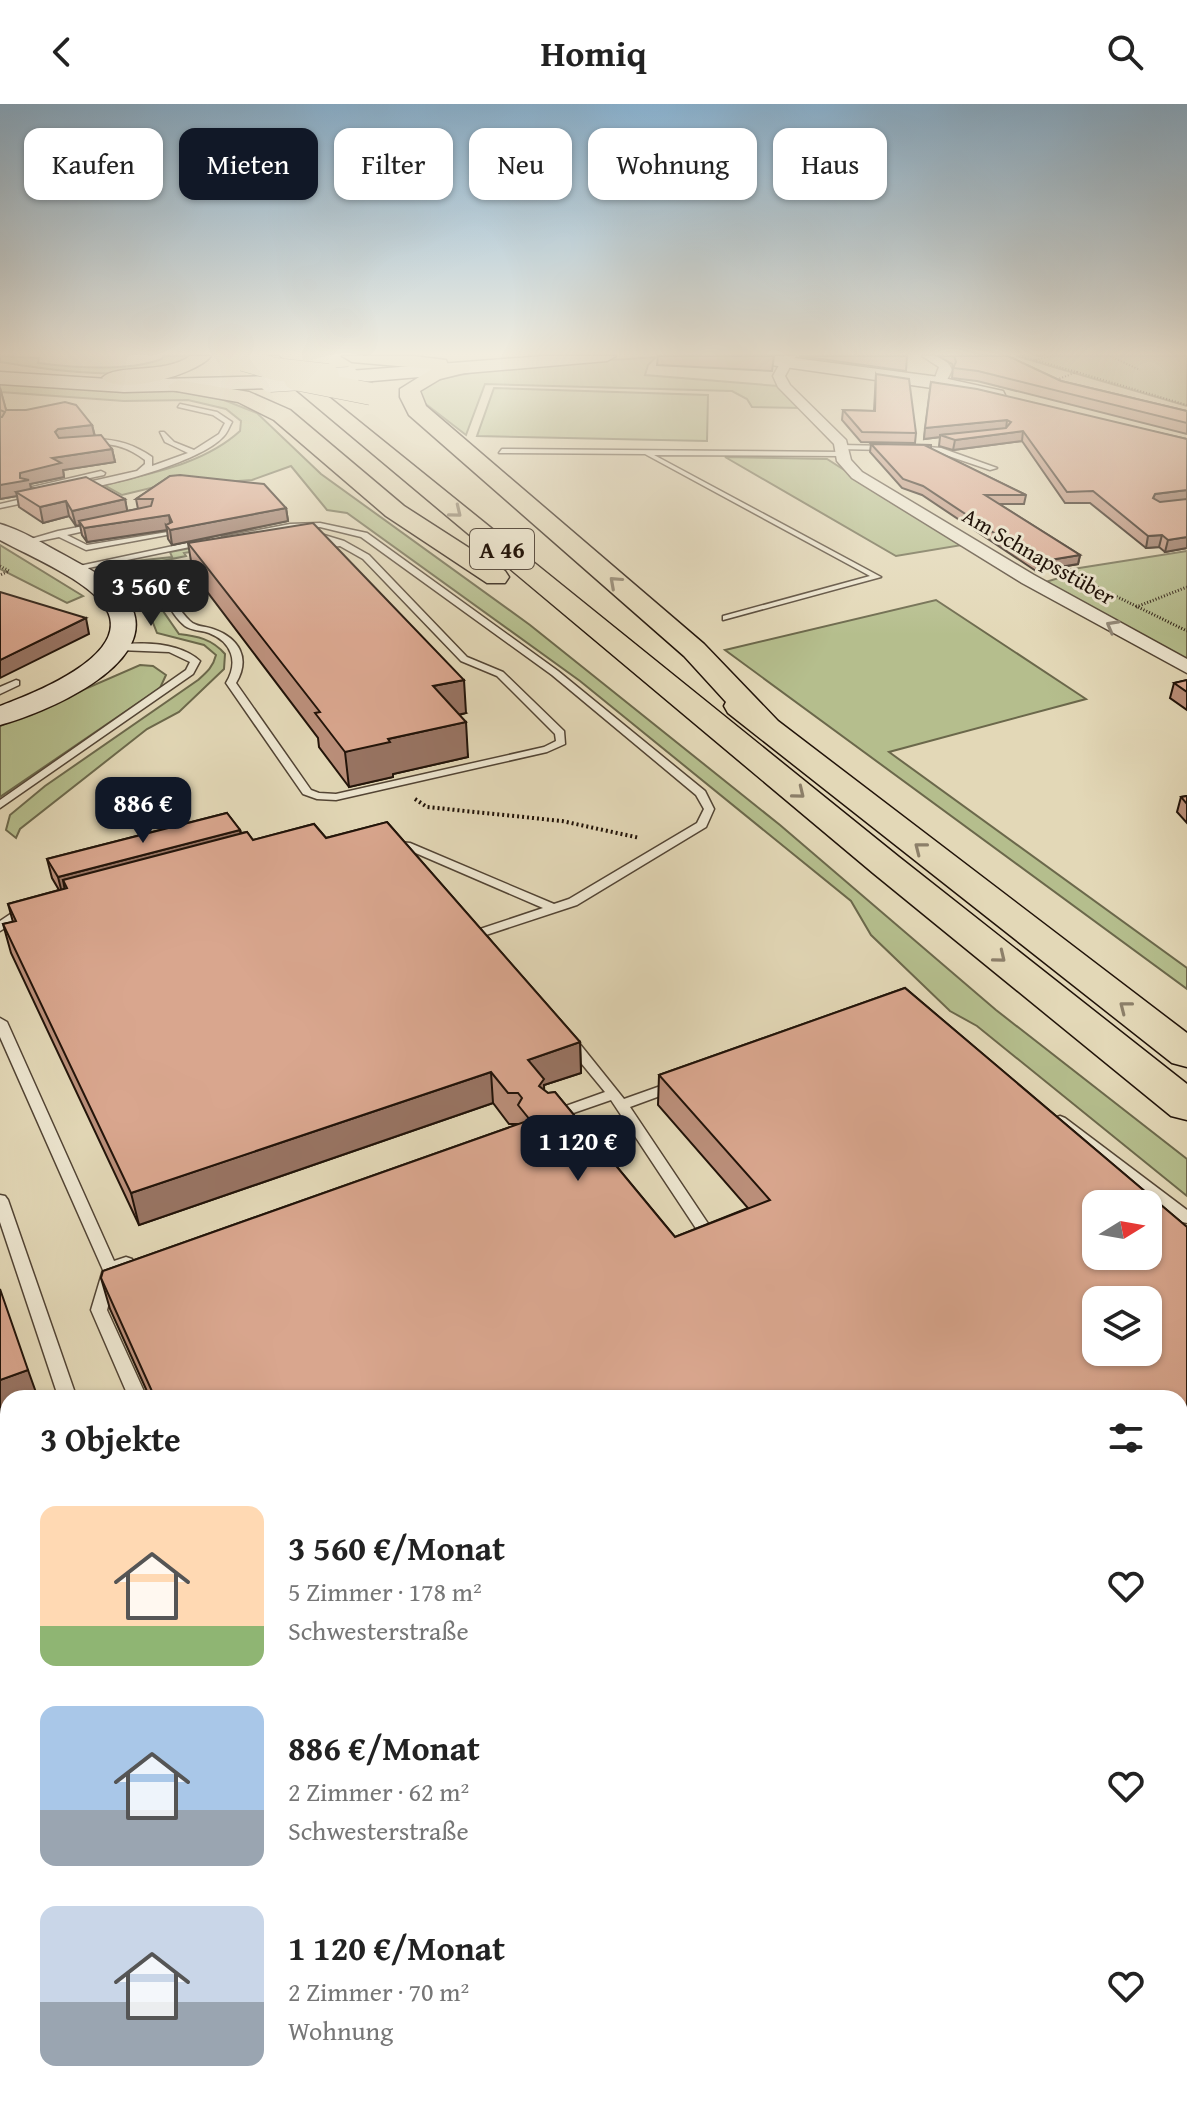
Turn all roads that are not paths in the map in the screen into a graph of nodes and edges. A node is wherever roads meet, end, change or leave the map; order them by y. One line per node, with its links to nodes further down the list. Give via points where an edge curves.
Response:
1 (133, 449): 16 (lane, via 147,457)
2 (184, 449): 12 (lane)
3 (202, 449): 12 (lane)
4 (352, 449): 36 (highway, via 395,511 614,664)
5 (395, 449): 36 (highway, A 46, one-way to 36)
6 (395, 449): 36 (highway, A 46)
7 (460, 449): 36 (highway, one-way to 7, via 694,650)
8 (847, 449): 10 (lane)
9 (927, 449): 17 (lane)
10 (841, 450): 14 (lane); 32 (street, Am Schnapsstüber, one-way to 10, via 876,487 857,475)
11 (502, 451): 13 (lane)
12 (194, 453): 18 (lane)
13 (539, 453): 14 (lane); 15 (lane)
14 (648, 454): 30 (lane, via 877,577)
15 (553, 462)
16 (149, 465): 18 (lane); 19 (lane)
17 (993, 468)
18 (138, 473): 20 (lane)
19 (28, 489)
20 (0, 506)
21 (104, 524): 23 (lane)
22 (267, 529): 26 (lane); 29 (lane); 40 (lane, via 320,525 364,535 555,673 701,793 709,809 702,825 573,902)
23 (58, 533): 24 (lane, via 86,548); 25 (lane)
24 (168, 534)
25 (11, 537): 29 (street)
26 (341, 543): 27 (lane); 28 (lane, via 366,557 464,659 500,674 560,733 561,742 336,797 307,792 231,683 240,663 237,648 222,636 190,625 160,584 167,574)
27 (311, 548)
28 (222, 563)
29 (69, 569): 31 (street, via 99,587 121,611 126,627)
30 (726, 618)
31 (119, 647): 35 (street, via 86,677); 37 (lane, via 170,650 195,661 190,672)
32 (1179, 663)
33 (16, 683): 34 (lane)
34 (0, 691)
35 (0, 716)
36 (756, 738): 45 (highway, A 46, one-way to 36); 48 (highway, A 46, one-way to 48)
37 (0, 805)
38 (375, 841): 40 (lane, via 406,845)
39 (46, 908): 41 (lane, via 16,916)
40 (553, 908): 42 (lane, via 478,934)
41 (0, 927)
42 (498, 956)
43 (0, 1022): 55 (lane)
44 (566, 1037): 47 (lane)
45 (1187, 1054)
46 (693, 1080): 47 (lane)
47 (617, 1100): 50 (lane); 53 (lane)
48 (1187, 1106)
49 (1049, 1113): 52 (lane)
50 (550, 1116)
51 (0, 1200): 56 (lane)
52 (1187, 1218)
53 (704, 1229)
54 (140, 1258): 55 (lane)
55 (110, 1269): 57 (lane, via 99,1310)
56 (65, 1390)
57 (134, 1390)

